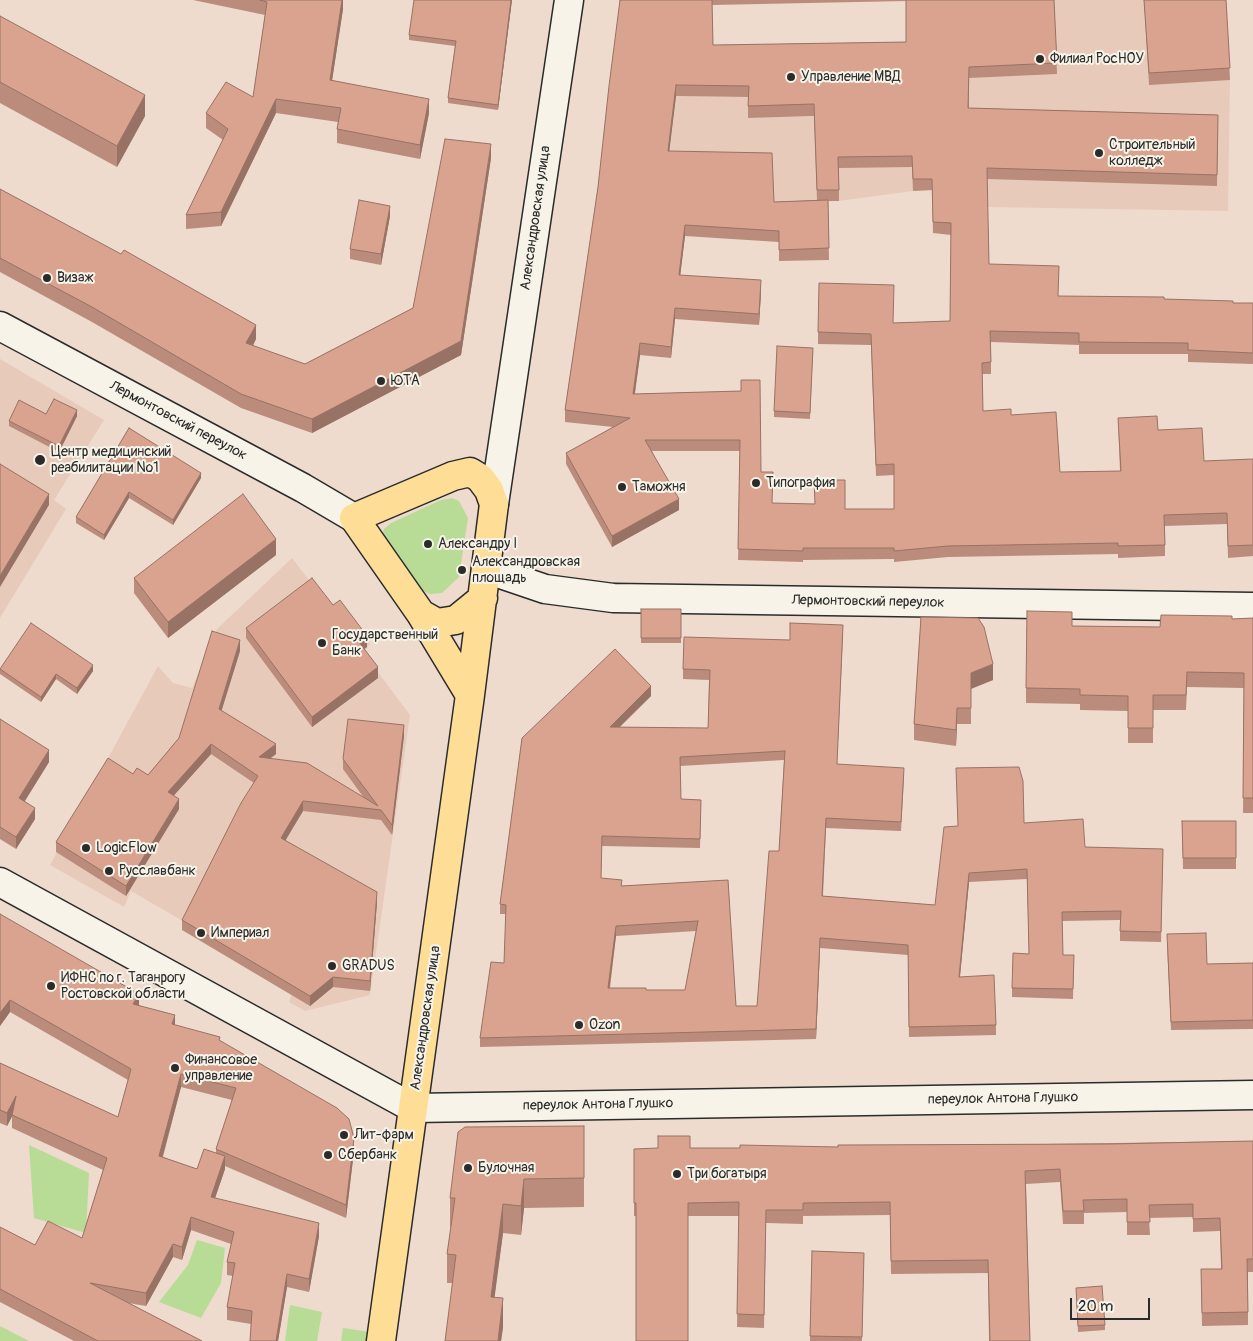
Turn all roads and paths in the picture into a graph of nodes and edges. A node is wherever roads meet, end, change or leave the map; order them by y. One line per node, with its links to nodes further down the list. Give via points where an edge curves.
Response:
1 (569, 0): 3 (street, Александровская улица)
2 (0, 326): 6 (street, Лермонтовский переулок)
3 (504, 435): 4 (street); 5 (street, Александровская улица)
4 (454, 476): 5 (main road, via 470,472 480,478); 6 (main road)
5 (494, 504): 7 (main road)
6 (354, 518): 10 (main road)
7 (486, 569): 8 (main road); 9 (street, Лермонтовский переулок, via 545,589 613,598)
8 (483, 598): 10 (main road, via 456,620 438,623); 11 (main road, Александровская улица)
9 (1253, 608)
10 (421, 614): 11 (main road)
11 (470, 696): 14 (main road, Александровская улица)
12 (0, 882): 14 (street, переулок Антона Глушко)
13 (1253, 1095): 14 (street, переулок Антона Глушко)
14 (413, 1108): 15 (main road, Александровская улица)
15 (381, 1341)

